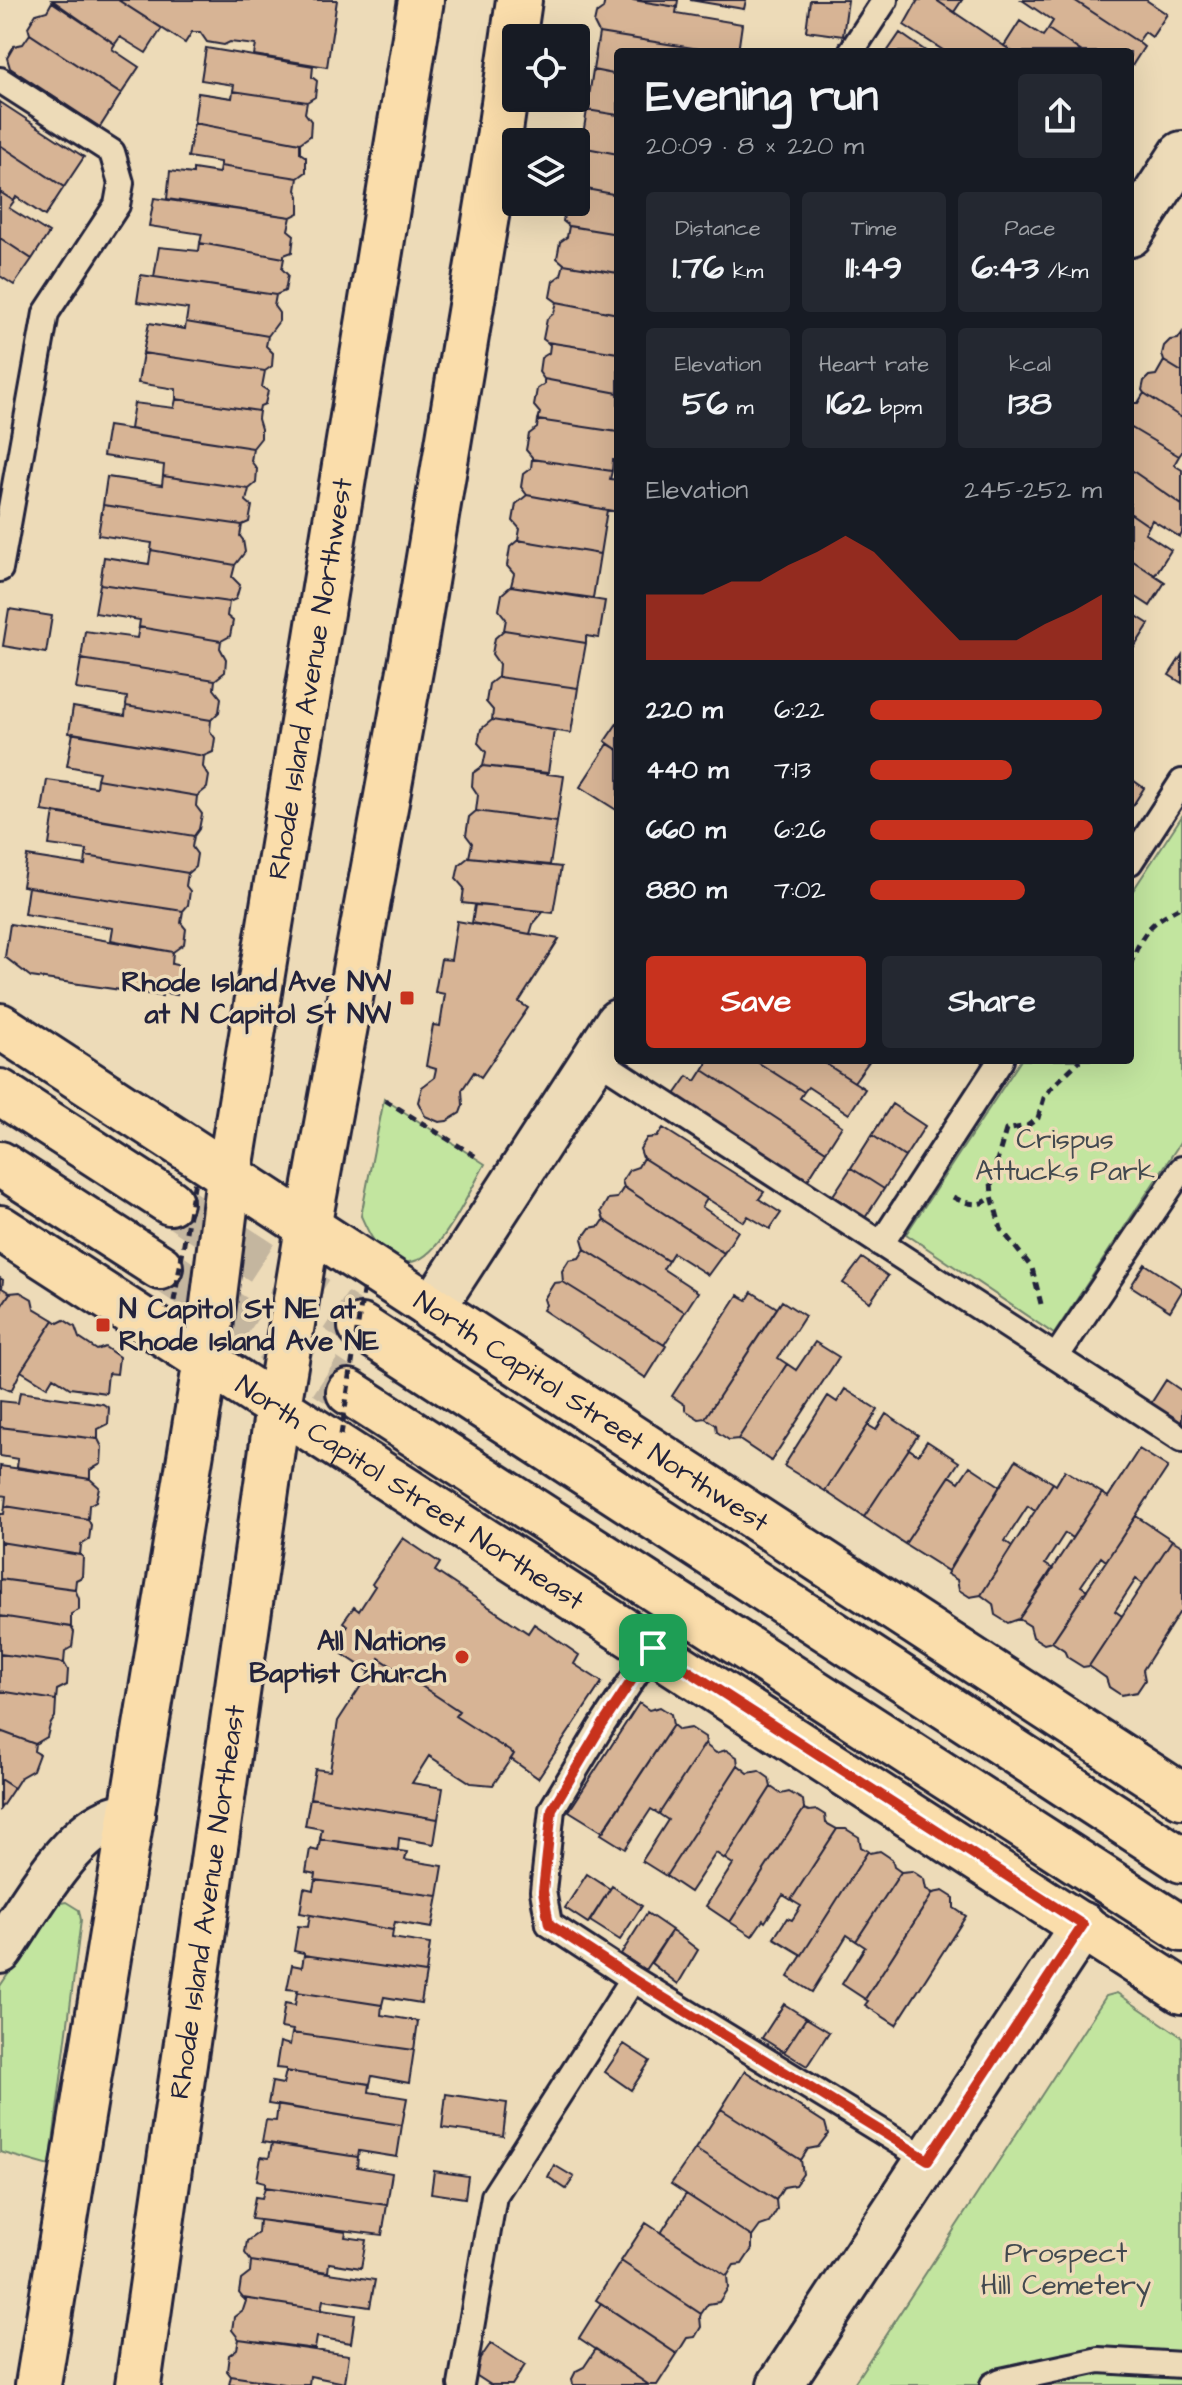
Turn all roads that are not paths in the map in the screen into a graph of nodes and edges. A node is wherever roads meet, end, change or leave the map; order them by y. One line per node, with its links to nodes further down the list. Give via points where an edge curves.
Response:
1 (421, 0): 18 (main road, Rhode Island Avenue Northwest)
2 (519, 0): 20 (main road, via 413,654)
3 (885, 0): 4 (lane)
4 (854, 48)
5 (0, 80): 8 (lane, via 112,152 121,183 117,205 46,313)
6 (1182, 154): 7 (street)
7 (1134, 228)
8 (0, 569)
9 (1182, 782): 10 (lane)
10 (1134, 856)
11 (0, 1026): 18 (main road, North Capitol Street Northwest)
12 (614, 1028): 13 (street)
13 (595, 1058): 21 (lane); 23 (street)
14 (998, 1064): 21 (lane)
15 (0, 1092): 18 (main road, North Capitol Street Northwest)
16 (0, 1164): 22 (main road)
17 (1182, 1169): 25 (lane)
18 (198, 1186): 20 (main road, North Capitol Street Northwest); 26 (main road, Rhode Island Avenue Northwest)
19 (0, 1228): 26 (main road, North Capitol Street Northeast)
20 (308, 1228): 23 (main road, North Capitol Street Northwest); 28 (main road, Rhode Island Avenue Northeast)
21 (881, 1244): 25 (lane)
22 (167, 1284)
23 (432, 1309): 31 (main road, North Capitol Street Northwest)
24 (361, 1327): 33 (main road, North Capitol Street Northwest)
25 (1056, 1357): 29 (lane)
26 (206, 1360): 28 (main road, North Capitol Street Northeast); 32 (main road)
27 (349, 1392): 35 (main road, North Capitol Street Northeast)
28 (278, 1407): 30 (main road, North Capitol Street Northeast); 42 (main road, Rhode Island Avenue Northeast)
29 (1182, 1439)
30 (653, 1648): 34 (main road, North Capitol Street Northeast); 37 (lane, via 552,1809 543,1891 549,1924)
31 (1178, 1784)
32 (132, 1814): 36 (street, via 107,1821 68,1853); 41 (main road)
33 (1182, 1860)
34 (1083, 1925): 38 (main road, North Capitol Street Northeast); 39 (street)
35 (1182, 1929)
36 (0, 1951)
37 (633, 1979): 39 (lane); 43 (lane, via 494,2196)
38 (1182, 1991)
39 (928, 2160): 44 (street)
40 (1182, 2365): 45 (lane, via 1099,2360)
41 (38, 2385)
42 (138, 2385)
43 (461, 2385)
44 (780, 2385)
45 (993, 2385)

